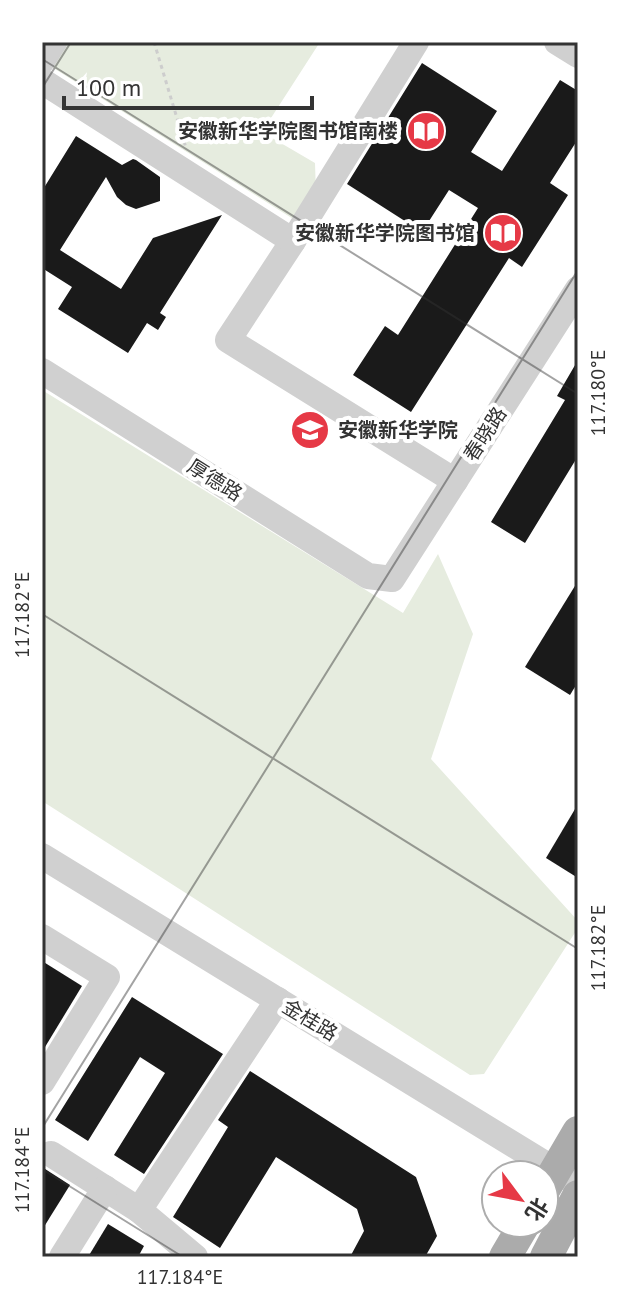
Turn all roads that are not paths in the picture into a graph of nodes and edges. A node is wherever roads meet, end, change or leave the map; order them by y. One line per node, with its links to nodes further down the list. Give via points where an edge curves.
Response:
1 (54, 42): 5 (street)
2 (416, 42): 7 (street)
3 (557, 42): 4 (street)
4 (578, 55)
5 (42, 61)
6 (42, 81): 7 (street)
7 (293, 241): 10 (street, via 228,340)
8 (575, 300): 10 (street, 春晓路)
9 (42, 371): 11 (street, 厚德路, via 368,576)
10 (455, 481): 11 (street, 春晓路)
11 (392, 579)
12 (42, 856): 14 (street, 金桂路)
13 (42, 937): 15 (street, via 107,977)
14 (278, 1000): 18 (street, 金桂路); 22 (street)
15 (42, 1082)
16 (578, 1132): 19 (main road)
17 (51, 1154): 20 (street)
18 (525, 1159)
19 (560, 1178)
20 (105, 1188): 22 (street); 25 (street)
21 (578, 1196): 27 (main road)
22 (139, 1210): 24 (street)
23 (516, 1239): 26 (main road)
24 (184, 1254)
25 (62, 1257)
26 (505, 1257)
27 (546, 1257)

